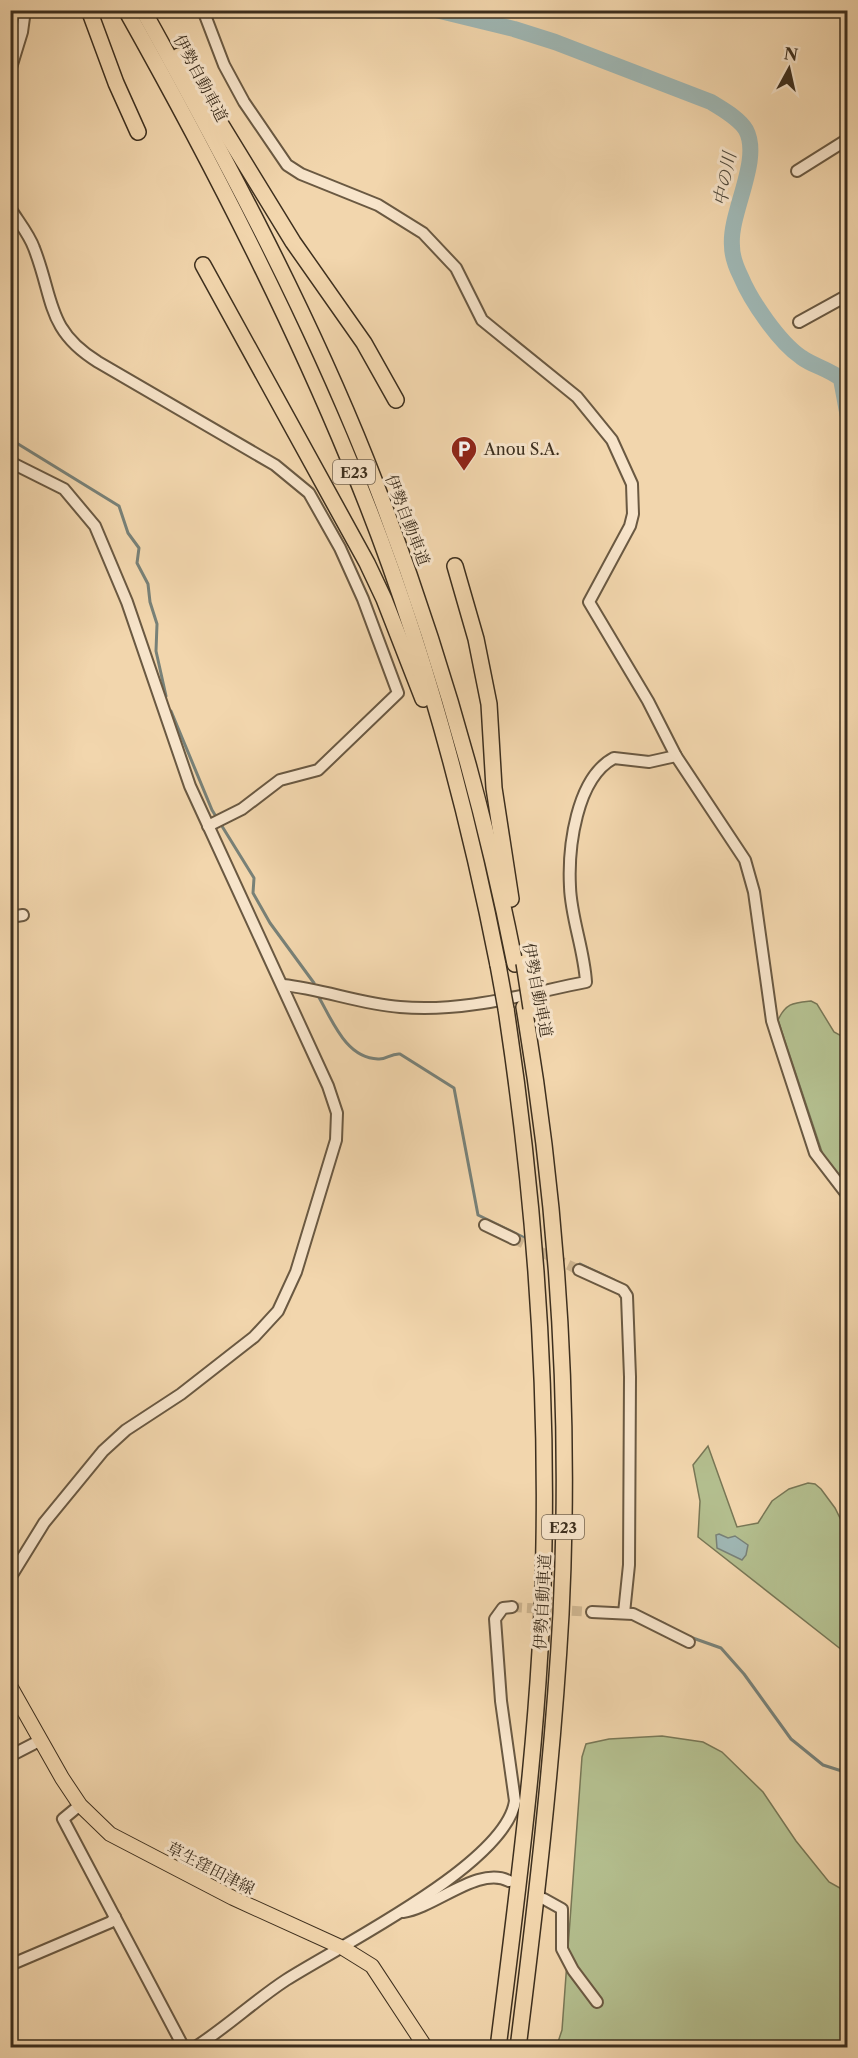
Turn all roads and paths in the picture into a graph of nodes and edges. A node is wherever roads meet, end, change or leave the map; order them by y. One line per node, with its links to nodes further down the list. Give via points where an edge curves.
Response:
1 (25, 10): 7 (street)
2 (89, 10): 8 (highway)
3 (126, 10): 19 (highway, 伊勢自動車道 / E23, via 226,196 346,452 405,609)
4 (143, 10): 23 (highway, 伊勢自動車道 / E23, via 275,259 369,467 420,604 452,706)
5 (151, 10): 15 (highway, via 293,242 364,342)
6 (203, 10): 18 (street, via 224,65 244,102 287,165 378,205 423,233 456,268 482,320 577,397 612,440 632,484 633,514 589,602)
7 (10, 71)
8 (138, 132)
9 (848, 140): 10 (street)
10 (798, 171)
11 (10, 208): 20 (street, via 35,250 52,309 66,338 98,362 275,465 314,499 363,599 393,675 398,693 334,757 318,770 280,780 242,809)
12 (203, 265): 19 (highway, via 371,572)
13 (848, 295): 14 (street)
14 (799, 322)
15 (396, 400)
16 (10, 462): 20 (street, via 64,489 95,526 127,602 180,761)
17 (455, 566): 23 (highway, via 489,704 494,788)
18 (676, 756): 24 (street, via 649,762 614,758 597,769 587,788 573,831 570,885 586,982 437,1008 389,1006); 25 (street, via 745,860 754,892 772,1021 815,1153)
19 (460, 797): 48 (highway, 伊勢自動車道 / E23, bridge, via 498,965 522,1115 543,1366 544,1542 531,1768)
20 (211, 825): 24 (street)
21 (23, 915): 22 (street)
22 (10, 917)
23 (520, 963): 49 (highway, 伊勢自動車道 / E23, via 557,1261 563,1543 550,1755)
24 (283, 985): 29 (street, via 328,1086 337,1120 334,1150 288,1292 278,1311 254,1337 103,1451 44,1523)
25 (848, 1196)
26 (485, 1225): 27 (street)
27 (514, 1239)
28 (579, 1270): 32 (street, via 623,1290 627,1296 629,1565)
29 (10, 1578)
30 (512, 1607): 40 (street, via 503,1608 495,1618 501,1701 515,1793 513,1812 475,1860)
31 (592, 1612): 32 (street)
32 (624, 1613): 33 (street, via 639,1616)
33 (689, 1642)
34 (10, 1686): 35 (main road, 草生窪田津線)
35 (41, 1740): 36 (street); 37 (main road, 草生窪田津線)
36 (10, 1756)
37 (80, 1805): 41 (street, via 63,1818); 42 (main road, 草生窪田津線, via 110,1834 172,1868)
38 (509, 1881): 40 (street, via 487,1877 424,1906)
39 (544, 1899): 44 (street, via 562,1909 562,1949)
40 (400, 1912): 42 (street)
41 (115, 1917): 43 (street, via 111,1922); 45 (street)
42 (343, 1948): 46 (street, via 286,1981); 47 (main road, 草生窪田津線, via 372,1966)
43 (12, 1961)
44 (597, 2001)
45 (184, 2048)
46 (194, 2048)
47 (426, 2048)
48 (498, 2048)
49 (518, 2048)

